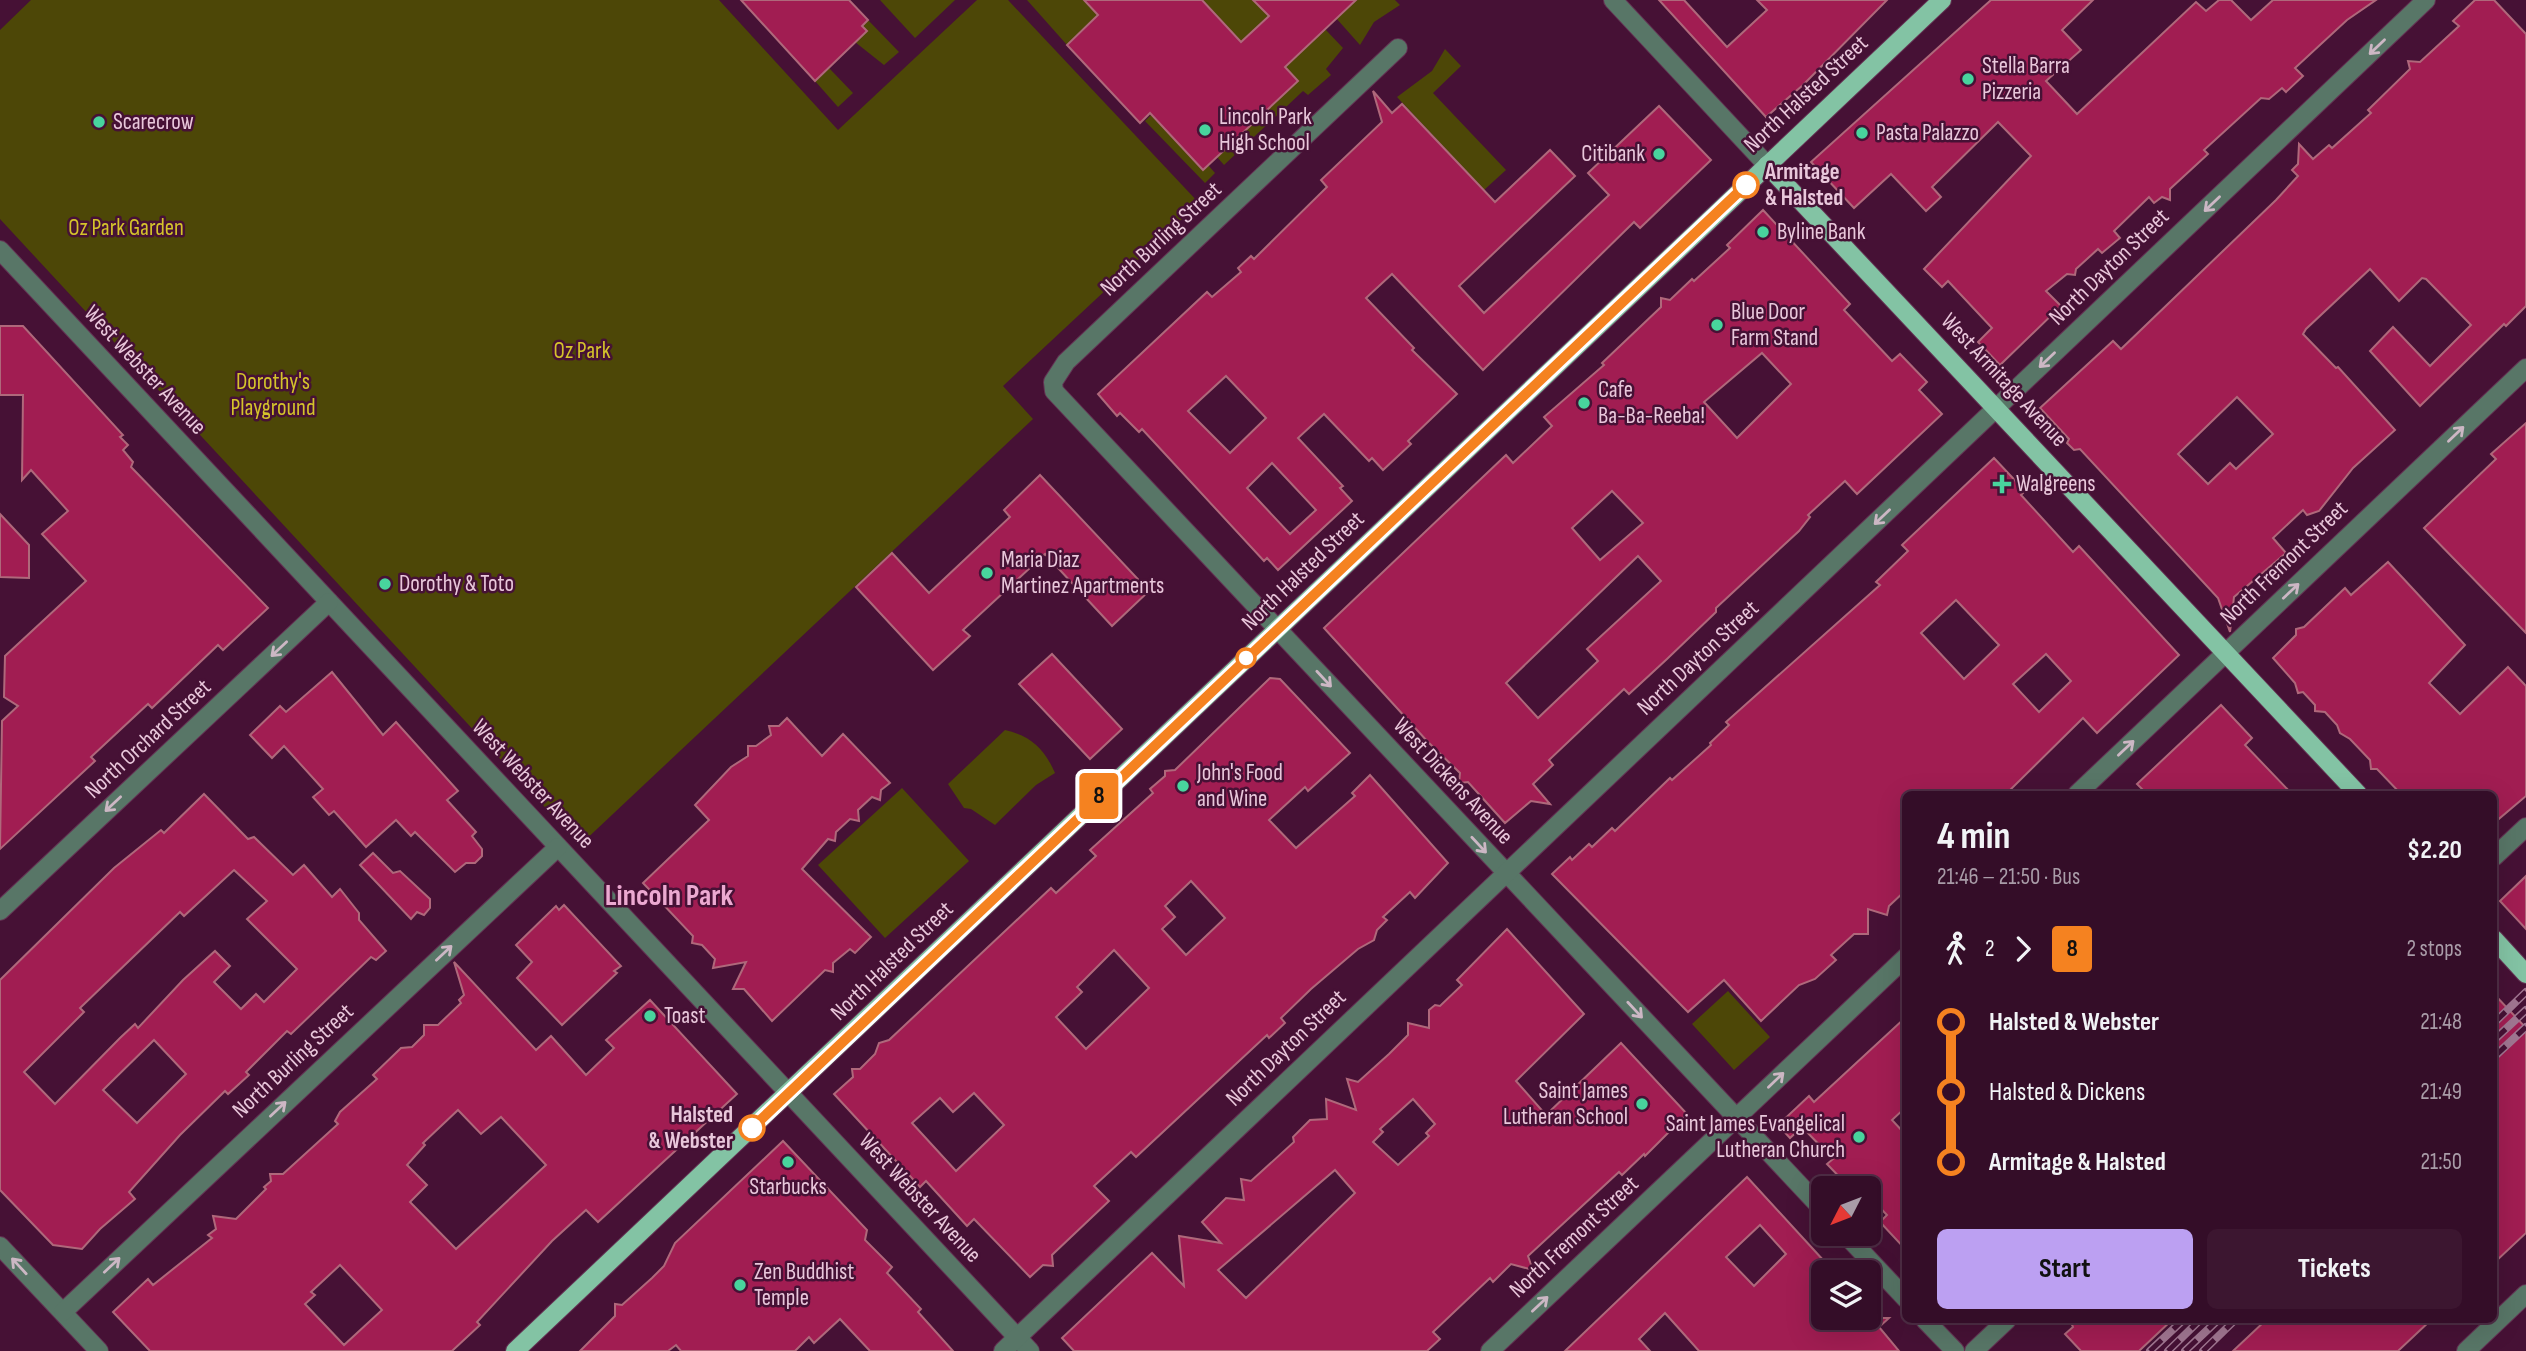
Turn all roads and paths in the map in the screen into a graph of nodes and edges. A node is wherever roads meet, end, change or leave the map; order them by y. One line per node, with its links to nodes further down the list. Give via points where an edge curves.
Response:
1 (1613, 0): 5 (street, West Armitage Avenue)
2 (1942, 0): 5 (main road, North Halsted Street)
3 (2426, 0): 9 (street, North Dayton Street, one-way to 9)
4 (1398, 48): 8 (street, North Burling Street, via 1066,362)
5 (1767, 165): 9 (main road, West Armitage Avenue); 11 (main road, North Halsted Street)
6 (0, 250): 10 (street, West Webster Avenue)
7 (2526, 368): 12 (street, North Fremont Street, one-way to 7)
8 (1053, 382): 11 (street, West Dickens Avenue, via 1066,408)
9 (1996, 409): 12 (main road, West Armitage Avenue); 18 (street, North Dayton Street, one-way to 18)
10 (329, 602): 16 (street, West Webster Avenue); 19 (street, North Orchard Street, one-way to 19)
11 (1277, 629): 18 (street, West Dickens Avenue, one-way to 18); 23 (main road, North Halsted Street)
12 (2225, 653): 13 (street, North Fremont Street, one-way to 12); 14 (main road, West Armitage Avenue)
13 (2080, 791)
14 (2355, 791)
15 (2526, 827): 17 (street)
16 (558, 846): 23 (street, West Webster Avenue); 30 (street, North Burling Street, one-way to 16)
17 (2497, 855)
18 (1507, 873): 24 (street, West Dickens Avenue, one-way to 24); 35 (street, North Dayton Street)
19 (0, 911)
20 (2497, 942): 22 (main road)
21 (1902, 961): 24 (street, North Fremont Street, one-way to 21)
22 (2526, 974)
23 (789, 1094): 35 (street, West Webster Avenue); 37 (main road, North Halsted Street)
24 (1736, 1118): 25 (street, West Dickens Avenue); 39 (street, North Fremont Street, one-way to 24)
25 (1811, 1197)
26 (0, 1245): 30 (street, one-way to 26)
27 (1856, 1246): 29 (street)
28 (2526, 1294): 31 (street)
29 (1902, 1295)
30 (63, 1312): 36 (street)
31 (2497, 1322)
32 (1928, 1323): 40 (street)
33 (2004, 1323): 41 (street)
34 (2495, 1323): 42 (street)
35 (1023, 1344): 38 (street, North Dayton Street)
36 (99, 1351)
37 (515, 1351)
38 (1003, 1351)
39 (1490, 1351)
40 (1955, 1351)
41 (1974, 1351)
42 (2466, 1351)

